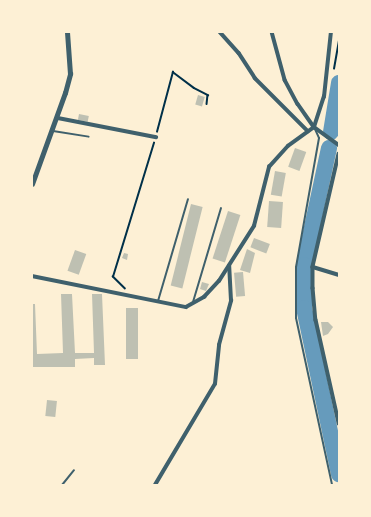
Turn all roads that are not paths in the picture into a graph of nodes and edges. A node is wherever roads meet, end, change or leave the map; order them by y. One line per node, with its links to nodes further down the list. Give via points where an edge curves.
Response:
1 (67, 32): 5 (street, via 70,74)
2 (220, 32): 8 (street, via 239,53 255,78)
3 (272, 32): 6 (street, via 285,80)
4 (331, 32): 6 (street, via 324,97)
5 (58, 118): 7 (street); 10 (street)
6 (314, 127): 8 (street); 11 (street); 26 (lane, via 319,138 296,267 296,311)
7 (53, 131): 9 (lane); 13 (street)
8 (308, 131): 16 (street, via 288,146 269,167 254,226)
9 (89, 137)
10 (156, 137)
11 (339, 145)
12 (339, 154): 17 (street)
13 (32, 184)
14 (188, 199): 20 (lane)
15 (221, 208): 21 (lane)
16 (229, 266): 21 (street, via 204,297); 25 (street, via 231,301 219,345 215,384)
17 (313, 267): 18 (street); 22 (street, via 316,320)
18 (339, 275)
19 (32, 276): 20 (street)
20 (158, 301): 21 (street, via 186,307)
21 (193, 303)
22 (339, 423)
23 (74, 470): 24 (lane)
24 (62, 485)
25 (155, 485)
26 (332, 485)

